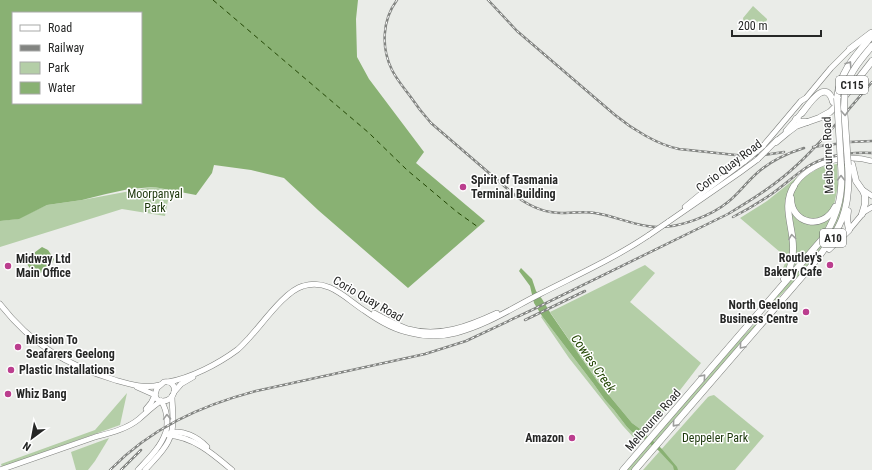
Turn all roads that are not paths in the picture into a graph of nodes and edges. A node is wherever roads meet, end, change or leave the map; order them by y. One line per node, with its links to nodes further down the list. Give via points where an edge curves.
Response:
1 (872, 32): 4 (highway, C115)
2 (872, 36): 7 (highway, one-way to 2, via 844,72)
3 (872, 46): 15 (highway, Melbourne Road, one-way to 15, bridge, via 851,73 845,88 846,138)
4 (850, 49): 6 (main road, Corio Quay Road / C115)
5 (872, 61): 11 (highway, C115, via 833,110)
6 (806, 98): 8 (main road, Corio Quay Road); 9 (main road, Corio Quay Road / C115)
7 (835, 100): 8 (highway, C115, via 829,94 821,92); 12 (highway, C115, bridge)
8 (802, 113): 10 (main road, Corio Quay Road / C115)
9 (790, 114): 10 (main road); 23 (main road, Corio Quay Road / C115, bridge, via 763,146)
10 (796, 119): 11 (highway, via 801,122); 13 (main road, Corio Quay Road / C115)
11 (808, 121): 13 (highway, C115, via 793,128)
12 (839, 131): 19 (highway, Melbourne Road / A10, one-way to 12, bridge)
13 (776, 142): 23 (main road, Corio Quay Road / C115, bridge, via 758,159)
14 (872, 161): 17 (main road, via 830,161 810,170)
15 (850, 164): 16 (highway, Melbourne Road / A10); 18 (highway)
16 (849, 172): 24 (highway, via 852,191 847,218); 25 (highway, Melbourne Road / A10, via 848,200 843,219 829,243)
17 (794, 186): 19 (highway, via 791,198 793,209 800,217 813,222 822,221 830,215 836,207); 26 (highway, one-way to 17, via 787,274 792,260 794,248 788,205)
18 (862, 189): 20 (main road); 22 (highway, via 865,200)
19 (841, 191): 26 (highway, Melbourne Road / A10, via 837,212 828,230)
20 (872, 196)
21 (872, 207): 22 (main road)
22 (862, 214): 24 (main road)
23 (668, 222): 30 (main road, Corio Quay Road / C115, bridge, via 625,250 496,318 470,329 445,335 422,334 391,322 329,284 305,283 295,287 281,299 238,349 220,362)
24 (849, 230): 25 (highway)
25 (812, 264): 29 (highway, Melbourne Road / A10)
26 (771, 298): 28 (highway, Melbourne Road / A10)
27 (0, 304): 32 (main road, via 22,329 53,353 87,371)
28 (761, 311): 29 (highway); 44 (highway, Melbourne Road / A10, one-way to 28)
29 (767, 316): 45 (highway, Melbourne Road / A10, one-way to 45)
30 (202, 370): 31 (main road, Corio Quay Road / C115); 34 (main road, Corio Quay Road / C115, via 181,384)
31 (168, 382): 33 (main road, C115); 34 (main road, via 174,386)
32 (131, 384): 33 (main road, via 149,387); 35 (main road)
33 (160, 385): 35 (main road, C115)
34 (173, 394): 36 (main road, C115); 37 (main road)
35 (155, 395): 36 (main road); 39 (main road, C115, via 137,418)
36 (161, 401): 38 (main road, one-way to 36, via 167,412); 39 (main road, C115, via 131,425)
37 (172, 434): 38 (main road); 42 (main road); 43 (main road, via 178,432 193,436)
38 (165, 435): 41 (main road)
39 (95, 437): 40 (main road, C115)
40 (0, 470)
41 (138, 470)
42 (145, 470)
43 (232, 470)
44 (623, 470)
45 (635, 470)

